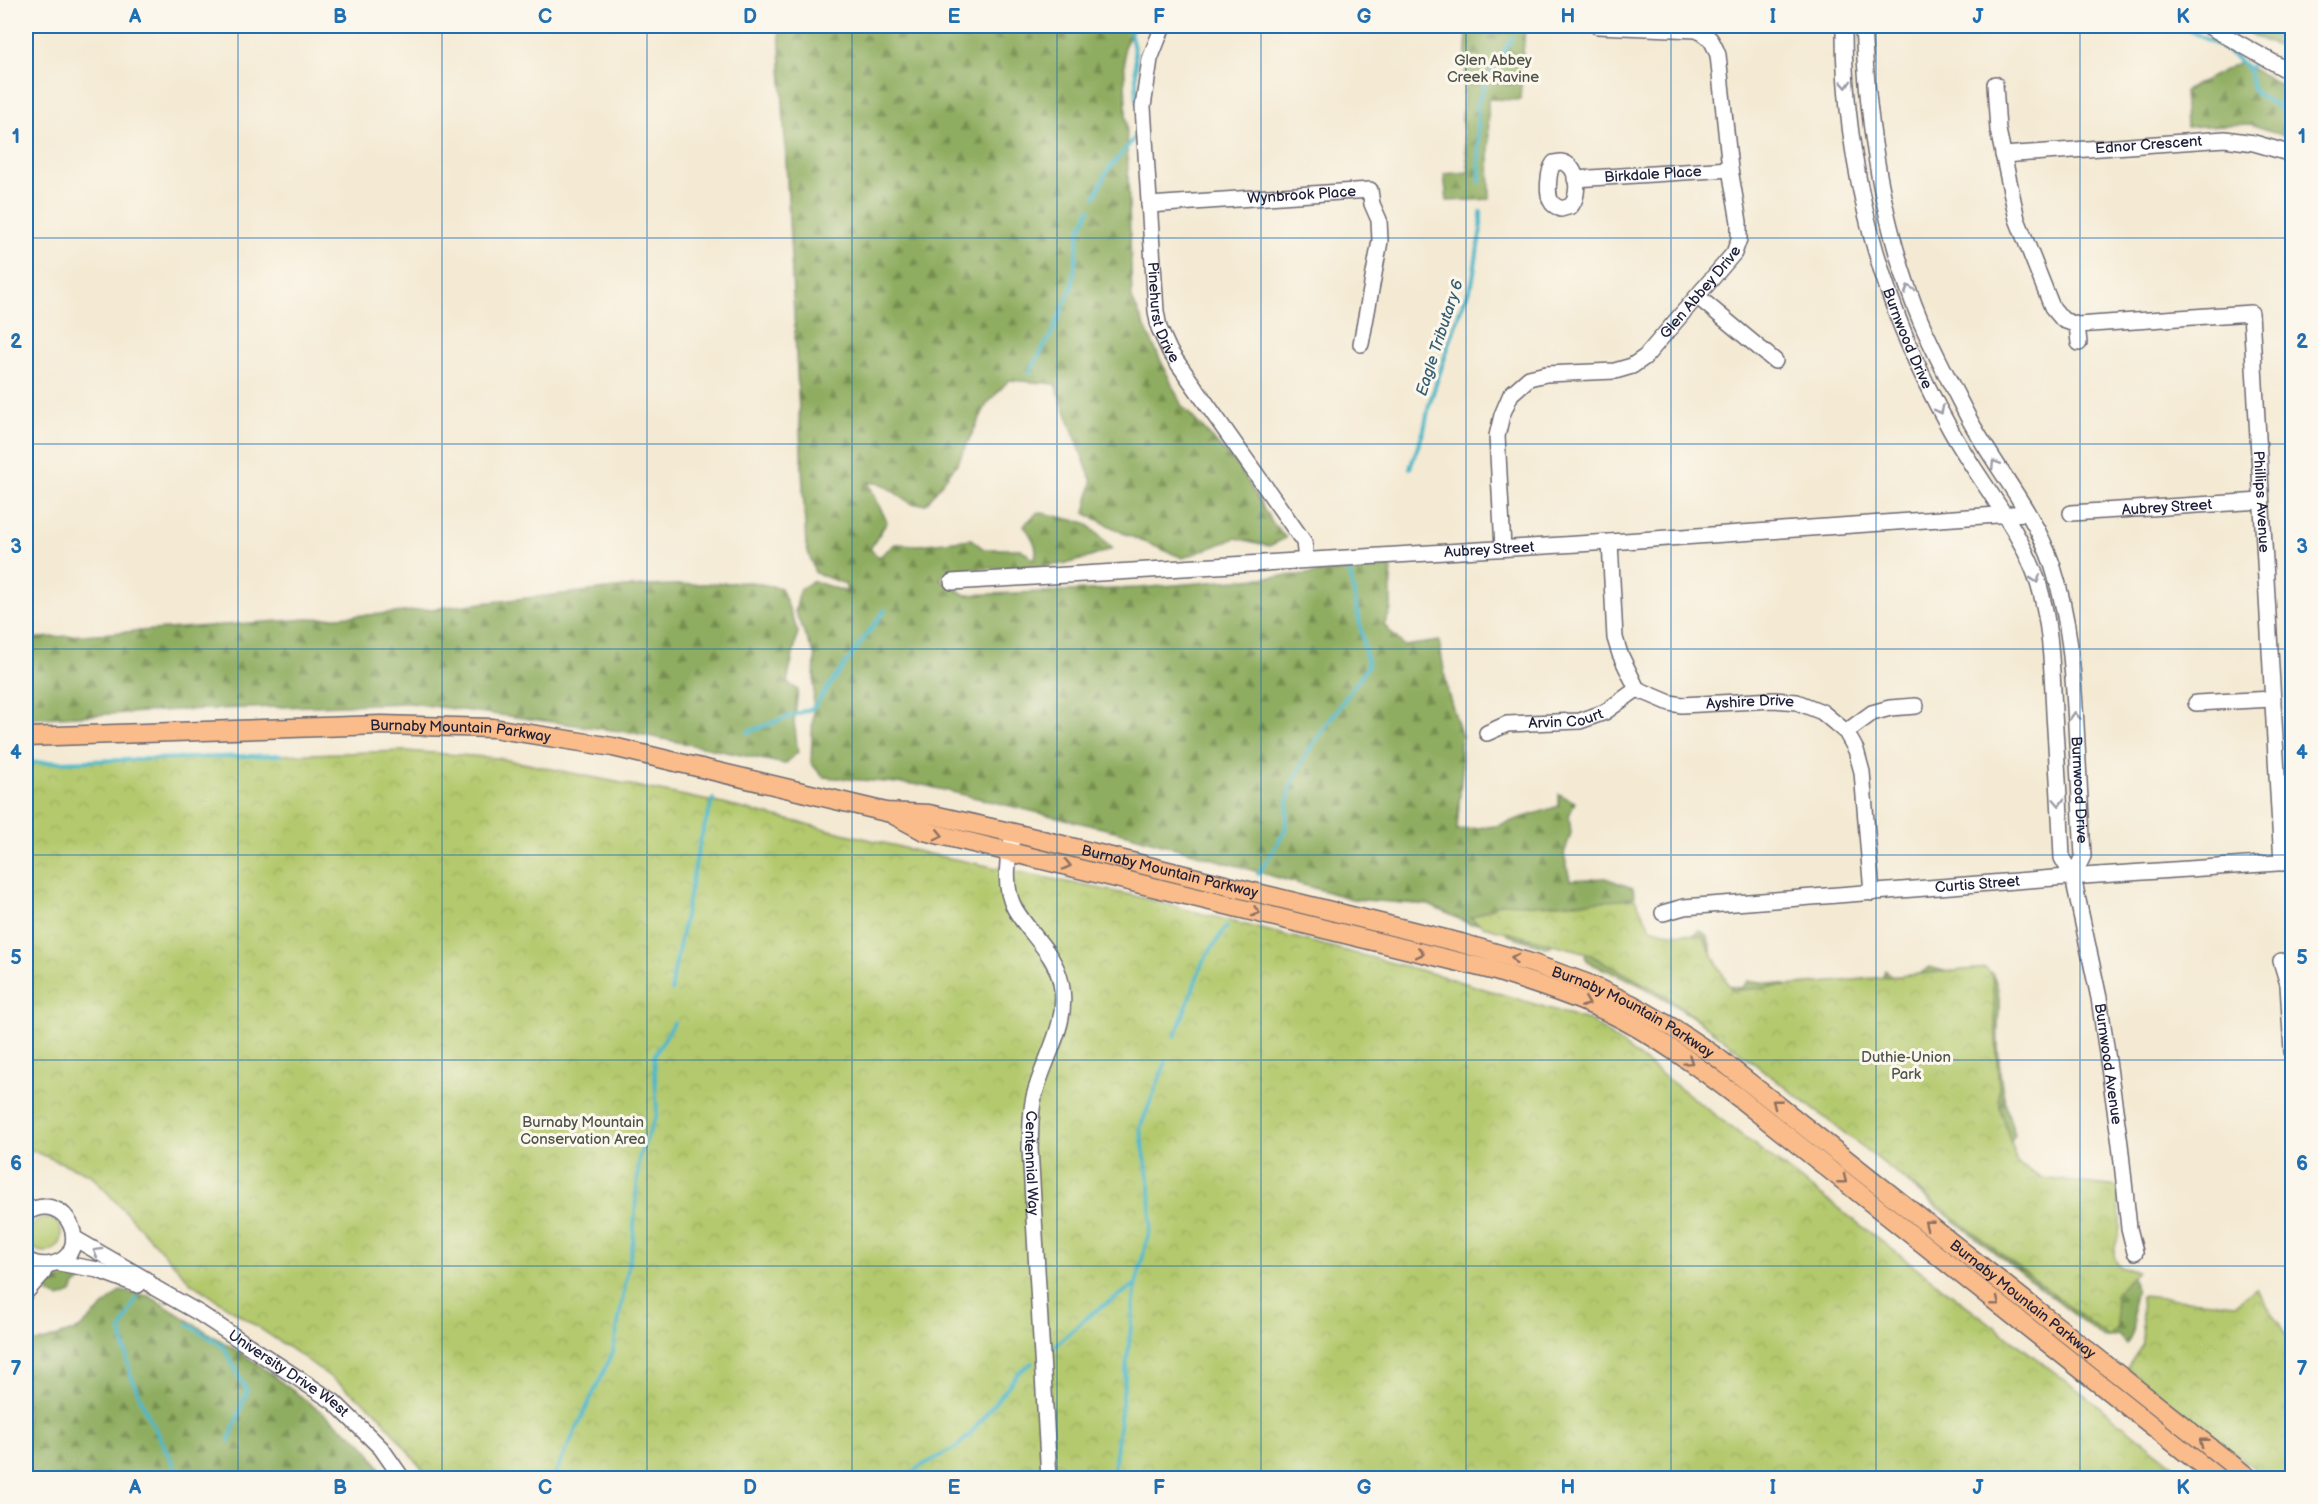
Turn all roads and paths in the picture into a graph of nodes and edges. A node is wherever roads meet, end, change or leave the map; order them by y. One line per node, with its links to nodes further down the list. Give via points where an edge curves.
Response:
1 (1163, 26): 12 (street, Pinehurst Drive, via 1150,59 1143,107)
2 (1597, 26): 10 (street, Glen Abbey Drive, via 1696,30 1713,41 1718,55)
3 (1844, 26): 21 (street, Burnwood Drive, one-way to 21, via 1850,124 1882,272 1923,377 1949,428)
4 (1863, 26): 19 (street, Burnwood Drive, one-way to 4, via 1942,368 1903,272 1879,173)
5 (2208, 26): 6 (street)
6 (2292, 73)
7 (1995, 84): 8 (street)
8 (2003, 154): 9 (street, Ednor Crescent, via 2224,140 2254,143); 14 (street, via 2017,219 2052,307 2063,320)
9 (2292, 154)
10 (1730, 169): 11 (street, Birkdale Place); 13 (street, Glen Abbey Drive, via 1739,239 1734,253)
11 (1575, 179)
12 (1149, 205): 16 (street, Wynbrook Place, via 1370,190 1379,220 1380,241); 24 (street, Pinehurst Drive, via 1156,311 1163,340 1304,543)
13 (1698, 297): 17 (street); 23 (street, Glen Abbey Drive, via 1646,357 1632,366 1615,371 1537,376 1511,394 1497,436)
14 (2078, 325): 15 (street); 18 (street, Phillips Avenue, via 2251,313)
15 (2079, 343)
16 (1361, 344)
17 (1775, 361)
18 (2261, 501): 20 (street, Aubrey Street); 27 (street, Phillips Avenue)
19 (2026, 513): 21 (street, Aubrey Street); 37 (street, Burnwood Drive, one-way to 19, via 2083,856 2072,648 2051,561)
20 (2071, 513)
21 (2004, 516): 22 (street, Aubrey Street); 37 (street, Burnwood Drive, one-way to 37, via 2028,558 2044,608 2052,660 2062,858)
22 (1610, 542): 23 (street, Aubrey Street); 26 (street, via 1615,638)
23 (1503, 548): 24 (street, Aubrey Street)
24 (1306, 561): 25 (street, Aubrey Street)
25 (952, 582)
26 (1637, 689): 30 (street, Ayshire Drive, via 1682,705 1797,702 1821,712); 31 (street, Arvin Court, via 1605,712 1580,721 1507,724)
27 (2273, 699): 28 (street); 36 (street, Phillips Avenue)
28 (2196, 703)
29 (1916, 706): 30 (street, via 1872,713)
30 (1846, 732): 38 (street, Ayshire Drive, via 1862,772)
31 (1487, 733)
32 (26, 738): 33 (main road, Burnaby Mountain Parkway, via 341,726 493,728 613,747)
33 (886, 812): 34 (main road, Burnaby Mountain Parkway, via 929,814); 35 (main road, Burnaby Mountain Parkway, one-way to 35, via 924,831)
34 (1014, 832): 35 (street, Centennial Way); 53 (main road, Burnaby Mountain Parkway, one-way to 34, via 1718,1058 1633,1005 1556,971 1497,953)
35 (1010, 851): 51 (street, Centennial Way, via 1009,887 1014,907 1050,955 1059,974 1064,1006 1034,1097 1030,1148); 52 (main road, Burnaby Mountain Parkway, one-way to 52, via 1492,970 1615,1016 1690,1061 1738,1097)
36 (2287, 863): 37 (street, Curtis Street)
37 (2073, 877): 38 (street, Curtis Street); 45 (street, Burnwood Avenue, via 2107,1043)
38 (1872, 893): 39 (street, Curtis Street, via 1684,907)
39 (1663, 912)
40 (2281, 962): 41 (street, via 2288,984)
41 (2292, 1030): 42 (street)
42 (2292, 1052)
43 (29, 1208): 44 (street, via 63,1213)
44 (74, 1238): 47 (street, via 70,1252); 48 (street, University Drive West, one-way to 44)
45 (2135, 1252)
46 (26, 1259): 47 (street, University Drive West)
47 (53, 1264): 48 (street, University Drive West, via 98,1270); 49 (street)
48 (155, 1288): 50 (street, University Drive West, via 334,1402 381,1448)
49 (26, 1292)
50 (402, 1479)
51 (1049, 1479)
52 (2218, 1479)
53 (2249, 1479)

